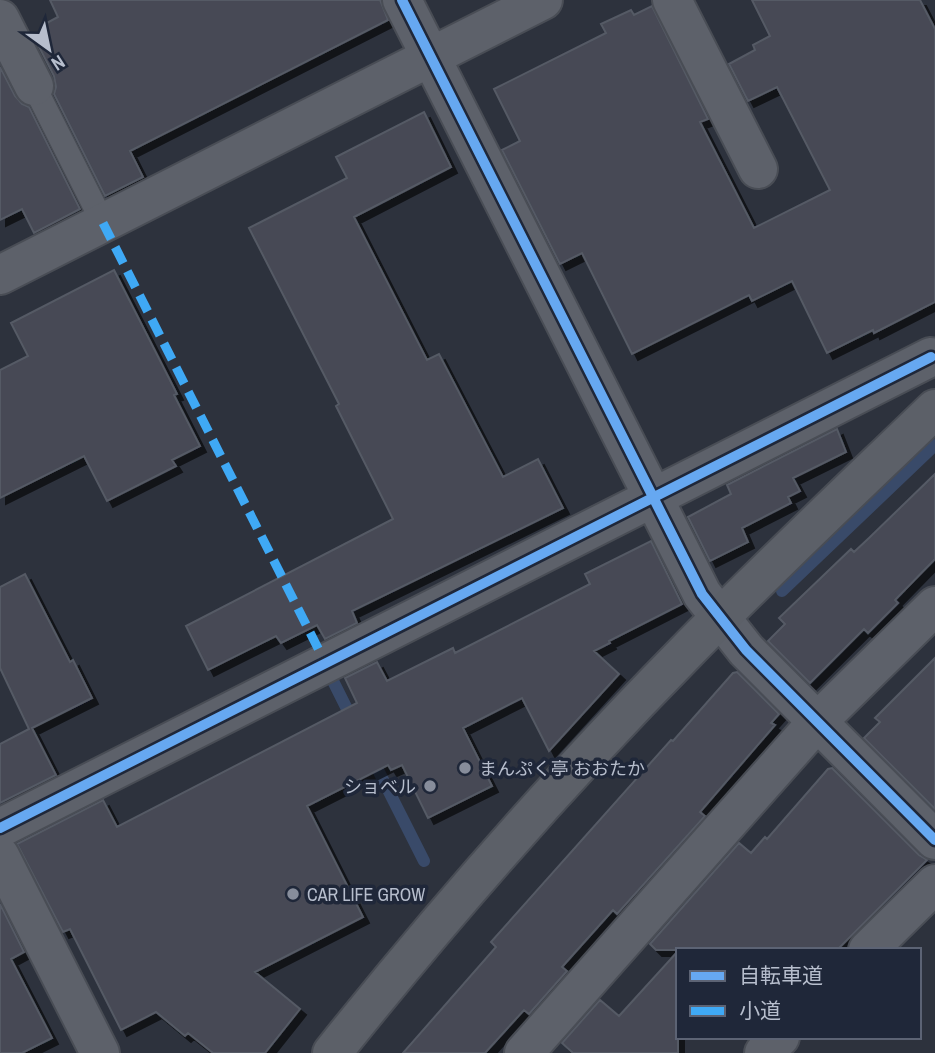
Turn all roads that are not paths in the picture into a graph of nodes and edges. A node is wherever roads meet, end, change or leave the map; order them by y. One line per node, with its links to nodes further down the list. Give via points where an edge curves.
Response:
1 (402, 0): 5 (street)
2 (543, 0): 5 (street)
3 (673, 0): 7 (street)
4 (0, 19): 6 (street)
5 (431, 57): 8 (street); 12 (street)
6 (34, 86): 8 (lane)
7 (758, 169)
8 (103, 223): 9 (street)
9 (0, 275)
10 (934, 357): 12 (street)
11 (935, 410): 14 (street)
12 (653, 498): 14 (street, via 702,594); 16 (street)
13 (935, 606): 15 (street)
14 (720, 618): 15 (street); 23 (street, via 525,824)
15 (817, 722): 17 (street); 24 (street)
16 (0, 828)
17 (935, 840)
18 (0, 856): 22 (street)
19 (935, 884): 20 (street)
20 (870, 948)
21 (778, 1039): 25 (street)
22 (100, 1053)
23 (332, 1053)
24 (524, 1053)
25 (764, 1053)

